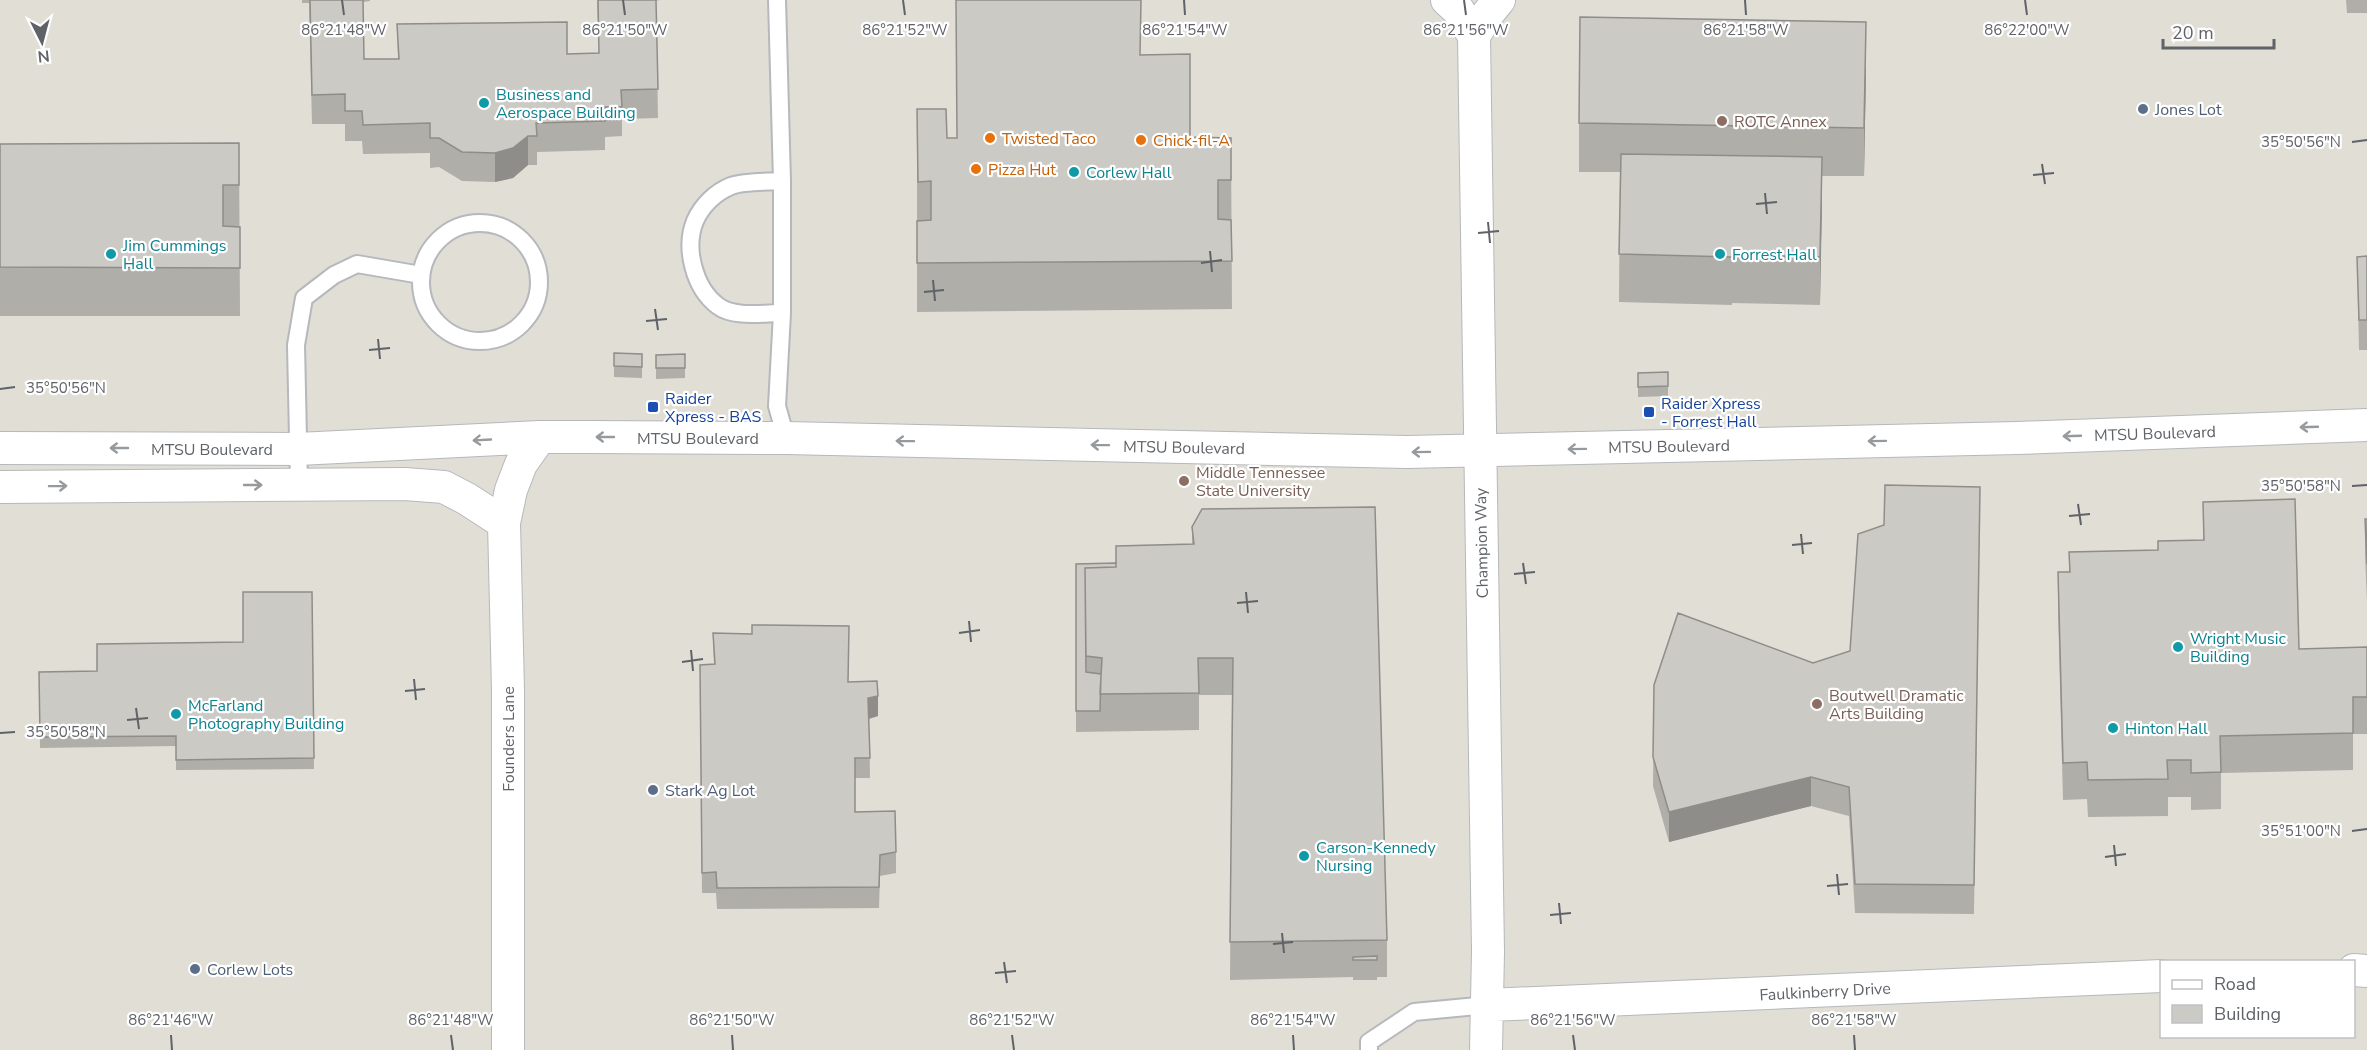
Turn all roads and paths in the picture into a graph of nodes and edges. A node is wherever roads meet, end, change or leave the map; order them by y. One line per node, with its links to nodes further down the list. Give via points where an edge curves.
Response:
1 (777, 0): 5 (lane)
2 (1448, 0): 4 (street)
3 (1499, 0): 4 (street)
4 (1474, 36): 13 (street, Champion Way)
5 (782, 182): 7 (lane); 7 (lane, via 733,185 711,198 695,221 691,248 695,274 718,307 737,313)
6 (421, 275): 6 (lane, via 422,294 429,312 441,327 459,337 497,339 515,330 538,300 537,260 511,230 493,223 473,222 438,239 426,255); 12 (lane, via 357,264 334,275 304,298 296,345)
7 (782, 313): 10 (lane, via 777,406)
8 (2367, 425): 13 (street, MTSU Boulevard, one-way to 13)
9 (540, 437): 10 (street, MTSU Boulevard, one-way to 9); 12 (street, MTSU Boulevard, one-way to 12); 16 (street, Founders Lane, via 521,464)
10 (786, 438): 13 (street, MTSU Boulevard, one-way to 10)
11 (0, 448): 12 (street, MTSU Boulevard, one-way to 11)
12 (298, 449): 14 (lane)
13 (1480, 451): 18 (street, Champion Way)
14 (299, 485): 15 (street, one-way to 14); 16 (street, via 444,487)
15 (0, 487)
16 (504, 523): 19 (street, Founders Lane)
17 (2160, 976): 18 (street, Faulkinberry Drive)
18 (1488, 1005): 20 (lane, via 1414,1012 1369,1042); 21 (street, Champion Way)
19 (508, 1050)
20 (1369, 1050)
21 (1486, 1050)

